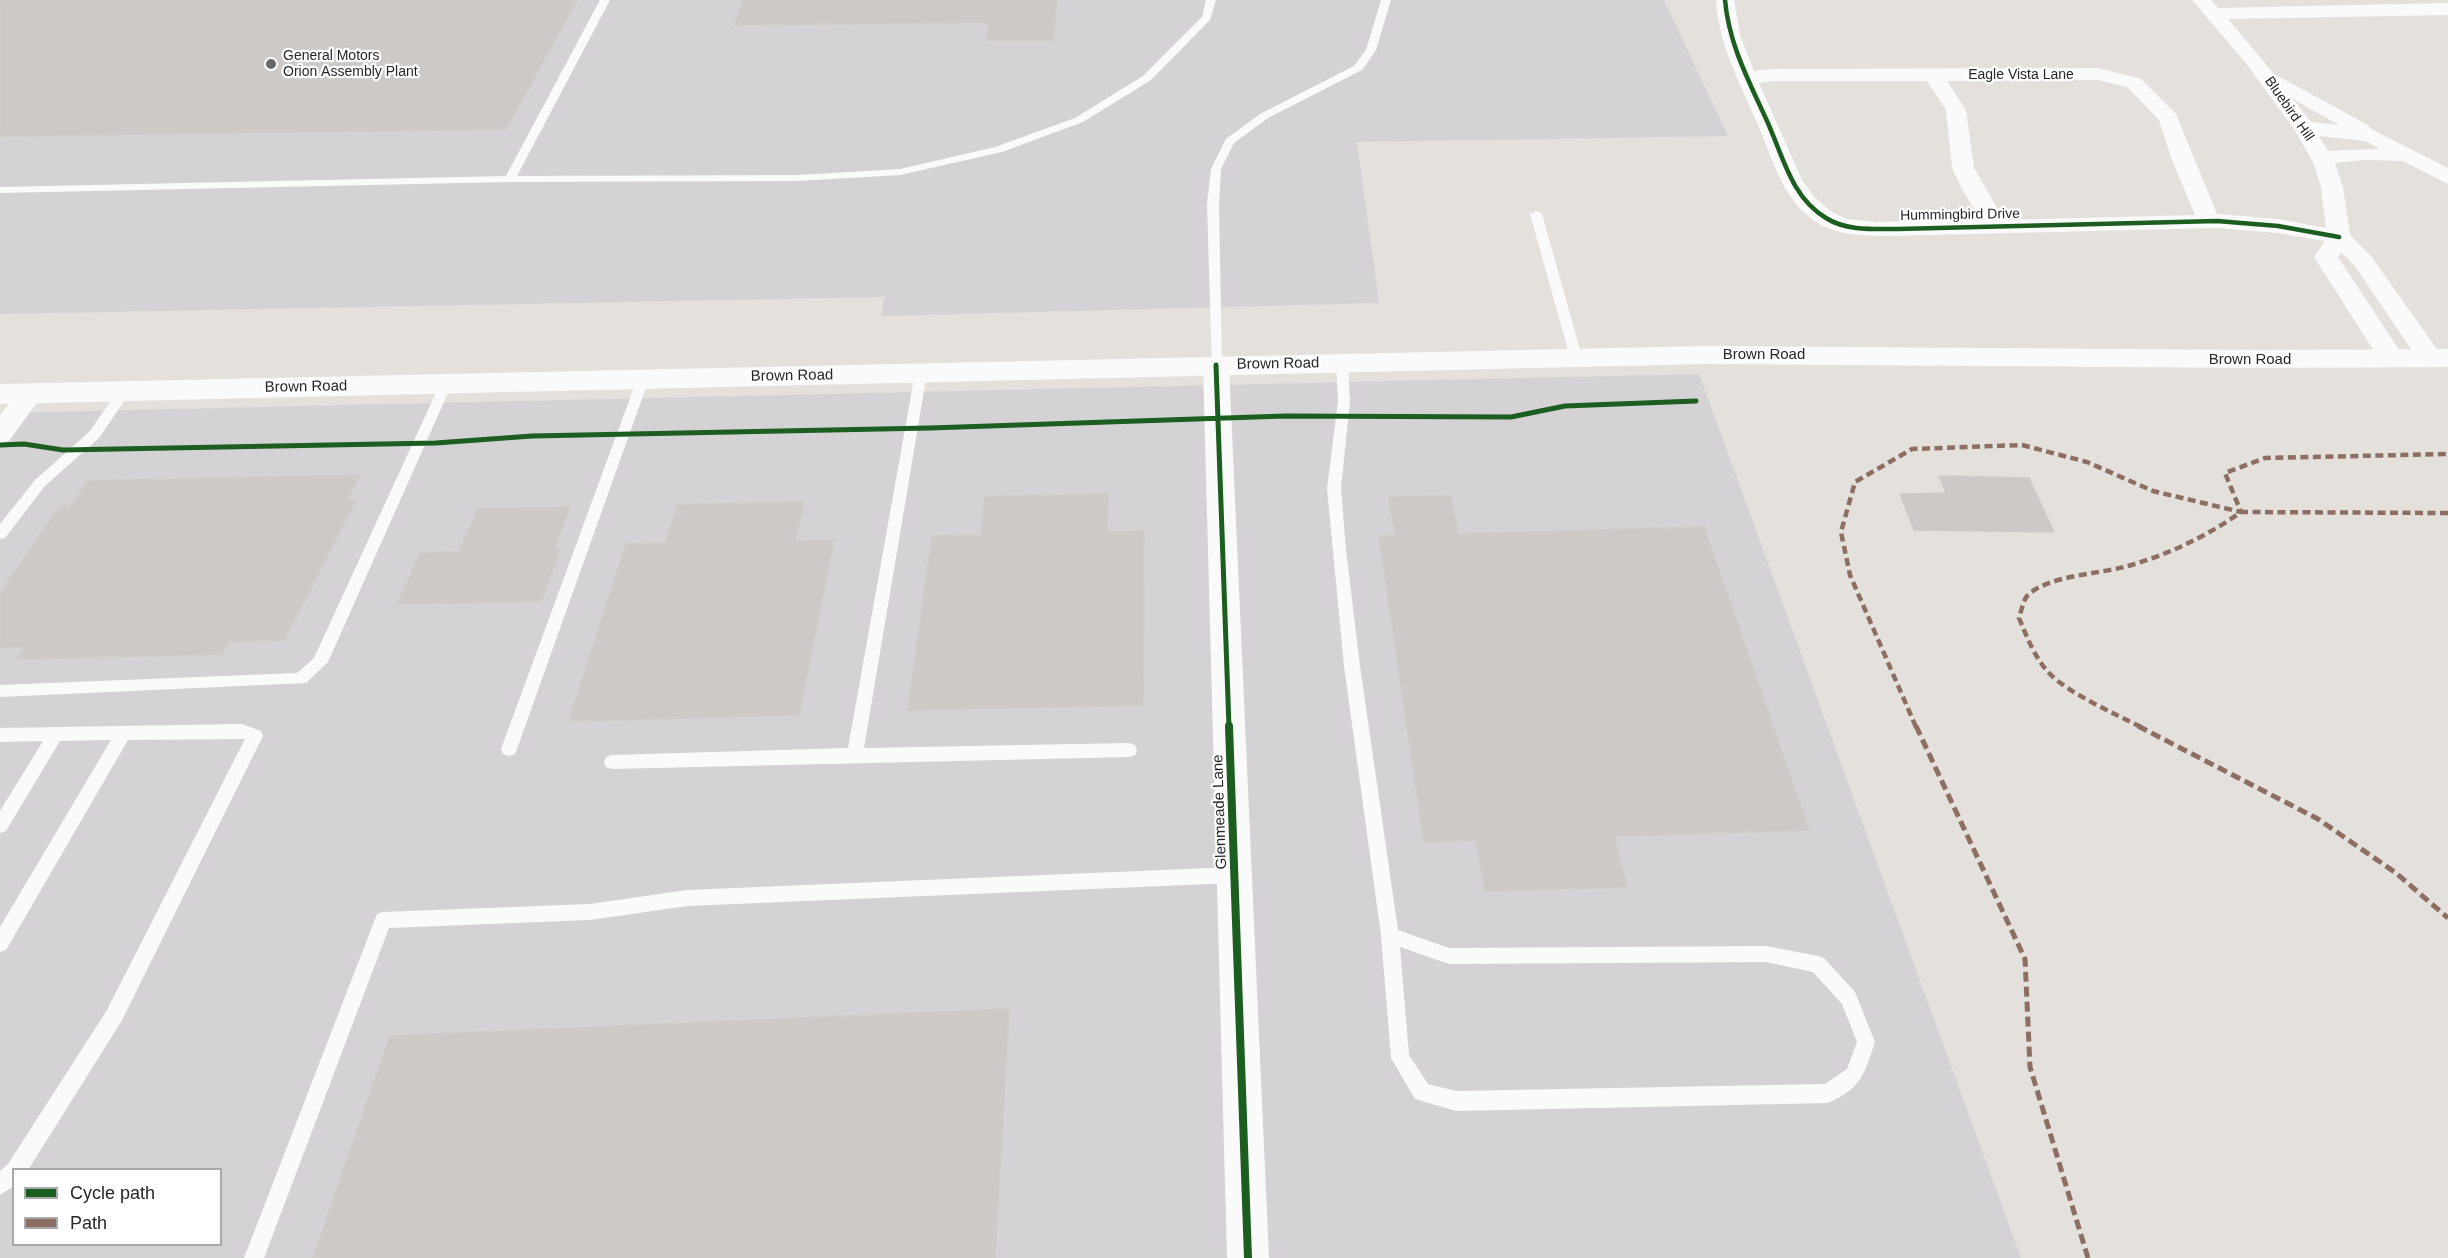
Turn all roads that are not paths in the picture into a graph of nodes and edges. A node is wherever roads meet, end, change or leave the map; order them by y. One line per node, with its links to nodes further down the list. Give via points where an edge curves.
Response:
1 (605, 0): 15 (lane)
2 (1211, 0): 15 (lane, via 1207,18 1147,78 1079,120 998,150 888,173 798,178)
3 (1386, 0): 25 (lane, via 1371,50 1358,68 1264,116 1230,141 1216,169)
4 (1725, 0): 9 (street, Hummingbird Drive, via 1734,48)
5 (2207, 7): 6 (street); 8 (street, Bluebird Hill)
6 (2448, 9)
7 (1934, 75): 9 (street, Eagle Vista Lane); 18 (street, Eagle Vista Lane, via 2098,74 2134,83 2169,118); 19 (street, via 1956,110 1963,168)
8 (2265, 75): 10 (street, Bluebird Hill); 11 (street)
9 (1747, 78): 19 (street, Hummingbird Drive, via 1800,194 1816,212 1836,224 1879,229)
10 (2304, 128): 11 (street); 12 (street, Bluebird Hill)
11 (2371, 135): 13 (street)
12 (2322, 158): 13 (street, via 2363,154); 20 (street, Bluebird Hill, via 2332,187)
13 (2412, 158): 14 (street)
14 (2448, 177)
15 (510, 179): 16 (lane)
16 (0, 190)
17 (1536, 214): 21 (lane)
18 (2209, 220): 19 (street, Hummingbird Drive); 20 (street, Hummingbird Drive, via 2287,227)
19 (1997, 226)
20 (2340, 237): 22 (street); 23 (street, via 2326,257)
21 (1576, 357): 23 (main road, Brown Road, via 1836,354); 24 (main road, Brown Road)
22 (2439, 358): 23 (main road, Brown Road)
23 (2392, 359)
24 (1342, 362): 25 (main road, Brown Road); 44 (lane, via 1344,401 1334,488 1338,540)
25 (1216, 365): 26 (main road, Brown Road); 43 (street, Glenmeade Lane)
26 (921, 373): 27 (main road, Brown Road); 40 (lane)
27 (643, 379): 28 (main road, Brown Road); 38 (lane)
28 (447, 384): 29 (main road, Brown Road); 34 (lane, via 320,662 301,679)
29 (125, 392): 30 (main road, Brown Road); 33 (lane, via 94,435 40,483)
30 (31, 393): 31 (main road, Brown Road); 32 (street)
31 (0, 394)
32 (0, 434)
33 (0, 534)
34 (0, 691)
35 (123, 733): 36 (lane); 45 (lane); 46 (lane, via 242,731 255,736 114,1016)
36 (56, 734): 37 (lane); 42 (lane)
37 (0, 735)
38 (509, 749)
39 (1129, 750): 40 (lane)
40 (855, 755): 41 (lane)
41 (612, 762)
42 (0, 826)
43 (1234, 875): 49 (lane, via 687,898 590,912 383,920); 50 (street, Glenmeade Lane)
44 (1390, 935): 44 (lane, via 1449,956 1766,954 1818,963 1849,998 1866,1042 1854,1075 1828,1093 1456,1101 1422,1092 1400,1058)
45 (0, 944)
46 (17, 1168)
47 (12, 1174): 48 (lane)
48 (0, 1185)
49 (254, 1258)
50 (1248, 1258)

